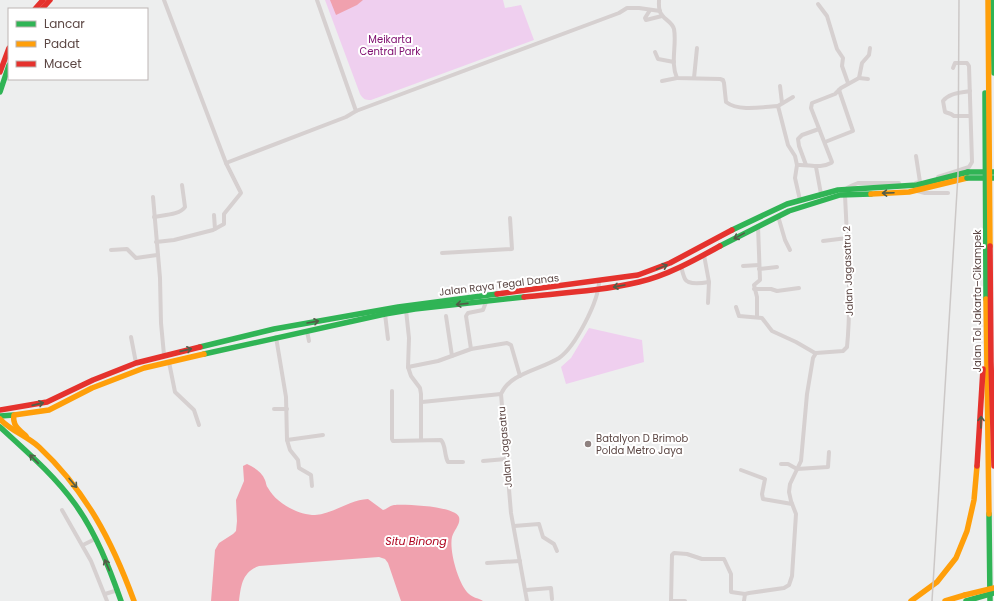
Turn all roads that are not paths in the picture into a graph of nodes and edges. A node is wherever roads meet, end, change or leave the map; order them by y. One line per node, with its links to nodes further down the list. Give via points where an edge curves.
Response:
1 (43, 0): 9 (main road)
2 (50, 0): 10 (main road)
3 (164, 0): 39 (street)
4 (317, 0): 34 (street)
5 (659, 0): 12 (street)
6 (986, 0): 90 (main road, Jalan Tol Jakarta–Cikampek); 121 (main road, bridge)
7 (993, 0): 21 (main road)
8 (818, 4): 27 (street, via 827,16 837,49 843,58 842,66)
9 (37, 8)
10 (43, 8)
11 (650, 10): 12 (street); 12 (street, via 646,20); 34 (street, via 627,8)
12 (661, 13): 17 (street, via 674,28)
13 (696, 48): 23 (street)
14 (870, 48): 24 (street, via 869,55 862,63)
15 (8, 51): 20 (main road)
16 (655, 52): 17 (street, via 658,59)
17 (674, 62): 22 (street)
18 (8, 68): 31 (main road)
19 (953, 68): 30 (street, via 955,62 969,64)
20 (0, 72)
21 (994, 73)
22 (676, 78): 23 (street); 26 (street)
23 (694, 78): 33 (street, via 723,80 728,104 743,108)
24 (859, 78): 25 (street); 27 (street)
25 (868, 79)
26 (662, 81)
27 (848, 83): 29 (street)
28 (780, 86): 33 (street)
29 (839, 90): 36 (street, via 812,103 811,108); 37 (street, via 853,131)
30 (970, 91): 35 (street); 35 (street, via 952,94 943,101 945,112 954,116)
31 (0, 92)
32 (793, 97): 33 (street)
33 (780, 105): 40 (street, via 785,136)
34 (356, 111): 39 (street)
35 (970, 116): 46 (street, via 970,165)
36 (819, 129): 37 (street); 41 (street, via 798,139 798,146)
37 (825, 142): 42 (street, via 832,162)
38 (916, 156): 46 (street)
39 (226, 163): 59 (street, via 241,192 224,214 224,224)
40 (797, 165): 41 (street); 53 (street, via 795,178)
41 (806, 165): 42 (street)
42 (816, 167): 51 (street)
43 (994, 172): 44 (main road, Jalan Raya Tegal Danas, bridge)
44 (968, 175): 45 (main road, Jalan Raya Tegal Danas, bridge); 48 (main road, Jalan Raya Tegal Danas); 49 (main road, Jalan Raya Tegal Danas, via 916,185)
45 (994, 178)
46 (920, 182): 49 (street, via 853,184)
47 (182, 185): 56 (street, via 184,209)
48 (917, 190): 49 (main road, Jalan Raya Tegal Danas, one-way to 49, via 902,193); 50 (street, via 925,193)
49 (846, 191): 51 (main road, Jalan Raya Tegal Danas); 55 (main road, Jalan Raya Tegal Danas); 60 (street, Jalan Jagasatru 2)
50 (948, 193)
51 (821, 194): 53 (main road, Jalan Raya Tegal Danas)
52 (153, 197): 56 (street)
53 (800, 200): 72 (main road, Jalan Raya Tegal Danas, one-way to 53, via 638,275 658,268 756,218)
54 (214, 215): 59 (street)
55 (778, 216): 58 (main road, Jalan Raya Tegal Danas); 64 (street)
56 (154, 217): 62 (street)
57 (510, 218): 65 (street, via 512,248)
58 (758, 226): 67 (main road, Jalan Raya Tegal Danas, one-way to 67); 70 (street)
59 (216, 229): 62 (street)
60 (847, 238): 61 (street); 93 (street, Jalan Jagasatru 2, via 847,347 843,351)
61 (823, 241)
62 (156, 242): 66 (street)
63 (111, 250): 66 (street, via 127,249 136,258)
64 (790, 250)
65 (442, 253)
66 (157, 255): 94 (street)
67 (704, 255): 68 (main road, Jalan Raya Tegal Danas); 73 (street)
68 (682, 266): 73 (street, via 686,281); 76 (main road, Jalan Raya Tegal Danas, one-way to 76, via 640,282)
69 (743, 266): 70 (street)
70 (759, 267): 71 (street); 74 (street, via 760,280)
71 (777, 267)
72 (599, 282): 76 (street); 80 (main road, Jalan Raya Tegal Danas)
73 (709, 282): 78 (street)
74 (754, 288): 75 (street, via 777,291); 83 (street, via 757,297)
75 (799, 288)
76 (599, 290): 77 (main road, Jalan Raya Tegal Danas); 101 (street, Jalan Jagasatru, via 569,349 557,359)
77 (486, 302): 80 (main road, Jalan Raya Tegal Danas, one-way to 80); 92 (street, via 483,310 468,313 466,316)
78 (708, 303)
79 (736, 306): 83 (street, via 738,315)
80 (401, 309): 81 (main road, Jalan Raya Tegal Danas); 87 (main road, Jalan Raya Tegal Danas, one-way to 80, via 274,329); 100 (street, via 409,338)
81 (385, 314): 84 (main road, Jalan Raya Tegal Danas); 88 (street)
82 (446, 316): 95 (street)
83 (757, 317): 93 (street, via 763,319 773,332)
84 (307, 331): 86 (main road, Jalan Raya Tegal Danas); 89 (street)
85 (131, 336): 97 (street)
86 (276, 337): 91 (main road, Jalan Raya Tegal Danas); 105 (street)
87 (231, 339): 91 (main road); 94 (main road, Jalan Raya Tegal Danas, one-way to 87)
88 (388, 339)
89 (309, 341)
90 (986, 345): 127 (main road, one-way to 90, via 981,384); 151 (main road, Jalan Tol Jakarta–Cikampek)
91 (232, 347): 98 (main road, Jalan Raya Tegal Danas)
92 (471, 348): 95 (street); 101 (street, via 509,343)
93 (815, 354): 122 (street, via 807,394 801,462)
94 (164, 355): 96 (main road, Jalan Raya Tegal Danas)
95 (452, 356): 100 (street)
96 (148, 359): 97 (main road, Jalan Raya Tegal Danas); 99 (main road)
97 (136, 362): 107 (main road, Jalan Raya Tegal Danas, one-way to 97, via 46,402)
98 (169, 362): 99 (main road, Jalan Raya Tegal Danas); 110 (street, via 175,392 194,410)
99 (150, 366): 108 (main road, Jalan Raya Tegal Danas, via 92,388 49,410)
100 (408, 367): 104 (street, via 420,388)
101 (520, 376): 103 (street, Jalan Jagasatru, via 507,383)
102 (392, 391): 114 (street, via 393,440)
103 (501, 394): 104 (street); 117 (street, Jalan Jagasatru)
104 (422, 402): 114 (street)
105 (287, 408): 106 (street); 113 (street)
106 (274, 409)
107 (3, 410): 109 (main road)
108 (14, 415): 109 (main road, Jalan Raya Tegal Danas); 112 (main road, via 13,422)
109 (1, 422): 112 (main road); 115 (main road)
110 (199, 425)
111 (323, 435): 113 (street)
112 (26, 436): 115 (main road, via 18,436); 145 (main road, one-way to 145, via 49,456 81,493 111,546)
113 (287, 440): 124 (street, via 290,450 298,460 299,468 311,475)
114 (421, 440): 119 (street, via 441,440 447,461)
115 (17, 442): 129 (main road, one-way to 115, via 70,498)
116 (829, 452): 122 (street, via 828,467)
117 (506, 459): 118 (street); 128 (street, Jalan Jagasatru)
118 (483, 461)
119 (463, 462)
120 (781, 464): 122 (street)
121 (994, 466)
122 (797, 468): 125 (street, via 790,484 789,496)
123 (741, 470): 125 (street, via 765,479 763,499)
124 (312, 486)
125 (792, 504): 140 (street, via 796,514 792,576 789,585 781,589)
126 (62, 510): 130 (street)
127 (976, 521)
128 (514, 526): 131 (street, via 539,524 544,537 554,544); 133 (street, Jalan Jagasatru)
129 (95, 539): 130 (street); 136 (main road, one-way to 129)
130 (83, 545): 139 (street)
131 (557, 551)
132 (964, 555): 149 (main road, via 943,581)
133 (520, 561): 134 (street); 137 (street, Jalan Jagasatru)
134 (486, 563)
135 (994, 588): 142 (main road, bridge)
136 (118, 590): 139 (street); 144 (main road)
137 (526, 590): 141 (street, via 551,588); 146 (street, Jalan Jagasatru)
138 (994, 593): 142 (main road, bridge)
139 (105, 594): 143 (street)
140 (745, 594): 147 (street, via 731,592 731,574 724,559 702,559 674,553 670,601); 148 (street)
141 (552, 599)
142 (966, 599): 150 (main road)
143 (107, 601)
144 (121, 601)
145 (134, 601)
146 (527, 601)
147 (685, 601)
148 (744, 601)
149 (911, 601)
150 (945, 601)
151 (990, 601)

